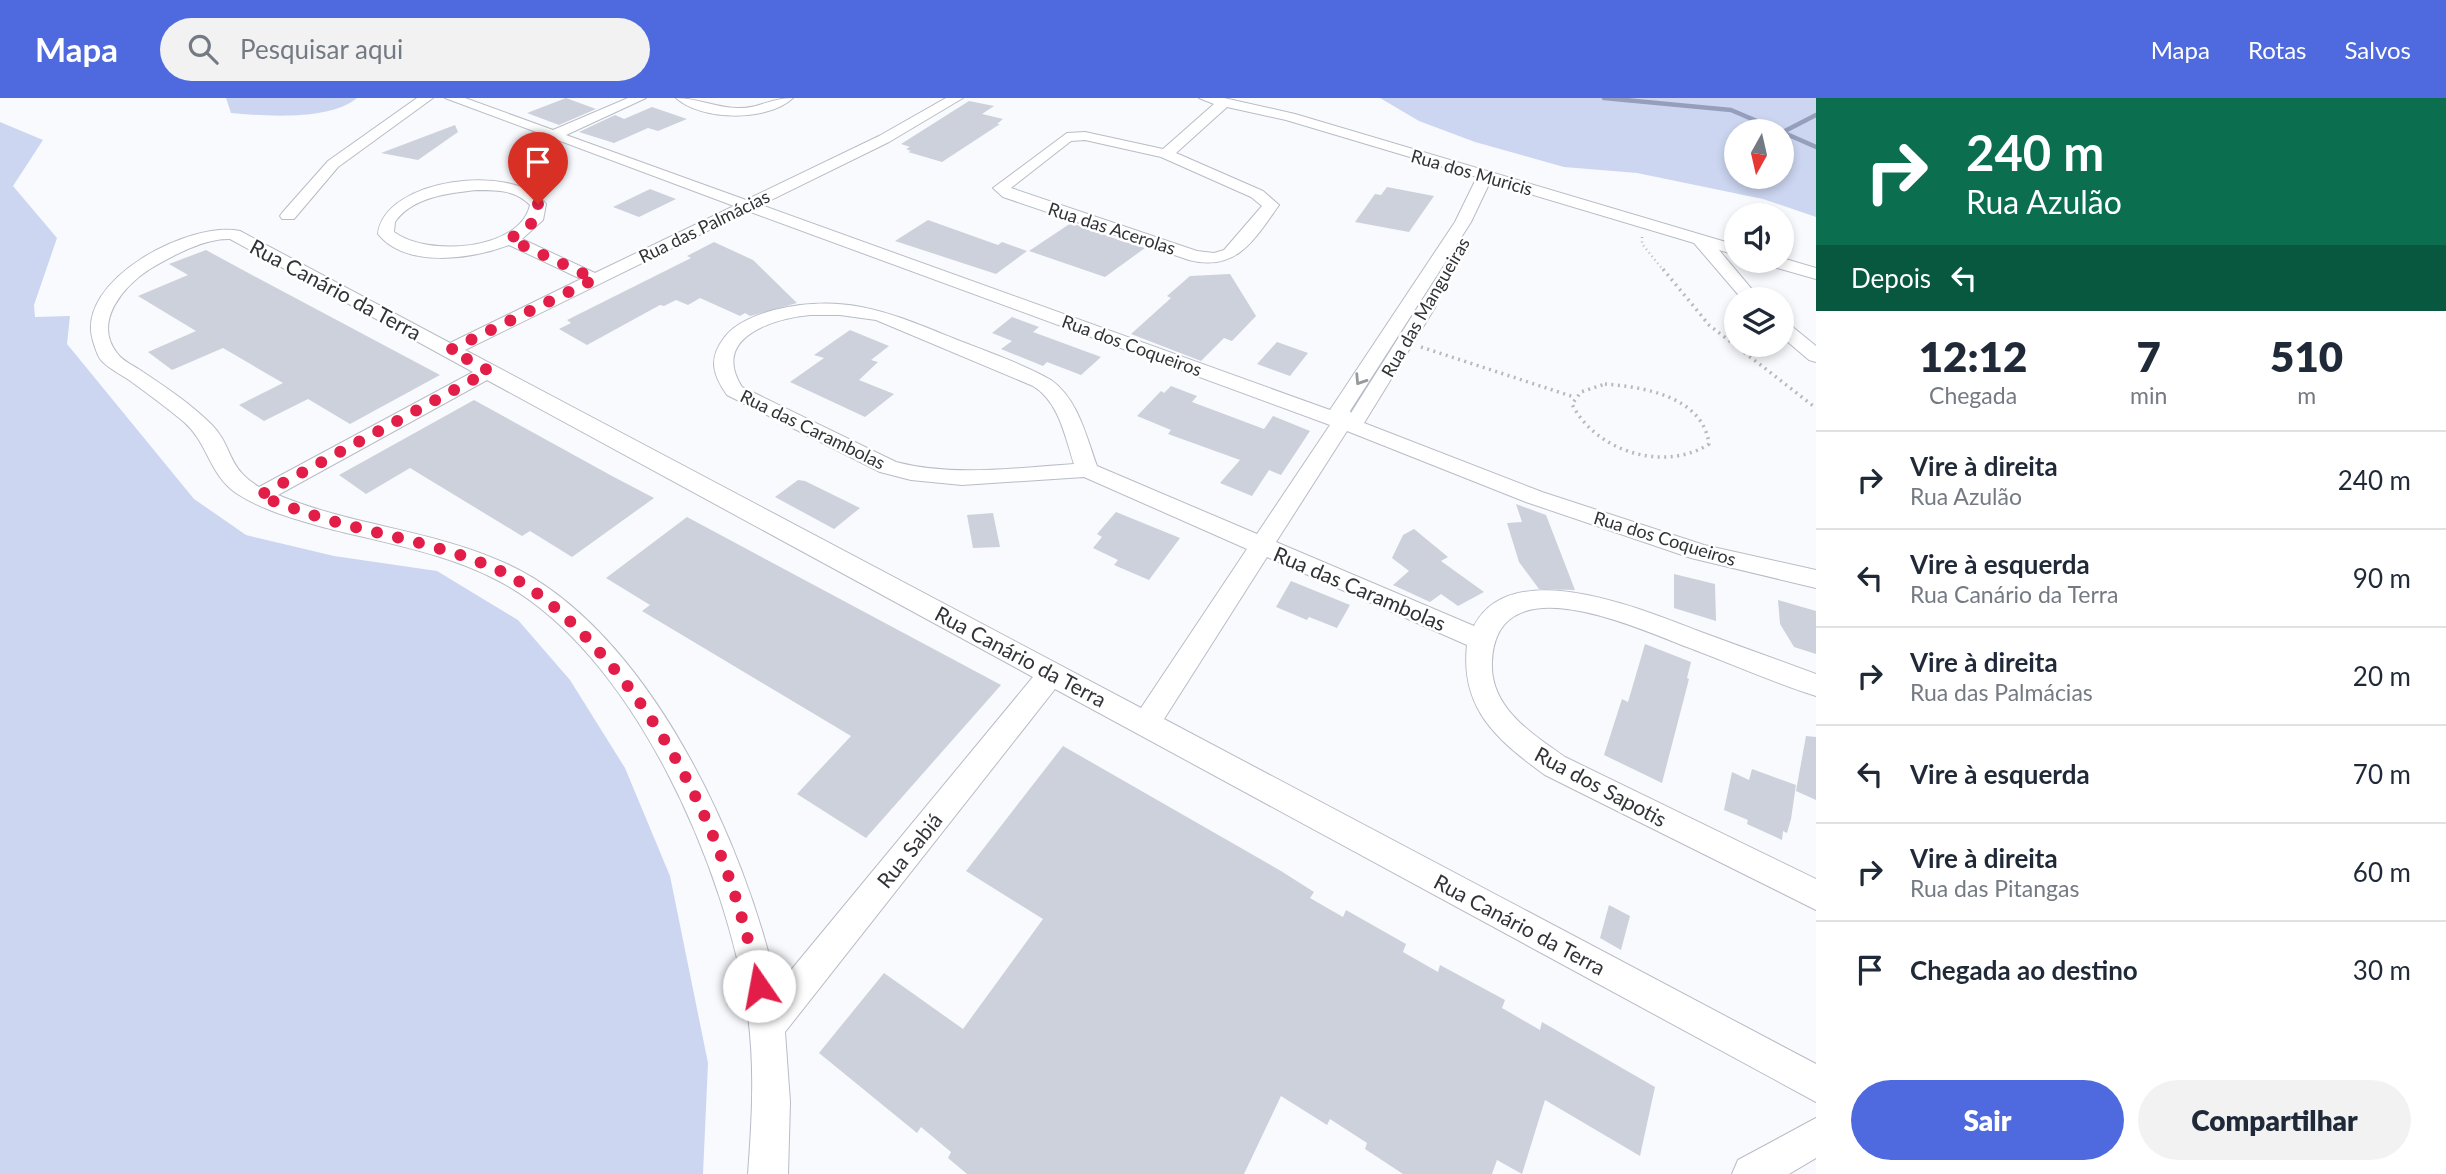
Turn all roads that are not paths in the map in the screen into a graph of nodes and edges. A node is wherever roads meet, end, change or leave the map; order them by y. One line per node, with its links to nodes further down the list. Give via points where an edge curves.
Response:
1 (426, 98): 13 (street, via 342,156)
2 (452, 98): 9 (street, Rua dos Coqueiros)
3 (639, 98): 9 (street)
4 (683, 98): 5 (street, via 740,114 758,112)
5 (786, 98)
6 (956, 98): 12 (street, Rua das Palmácias, via 884,139)
7 (1206, 98): 8 (street, Rua dos Muricis)
8 (1224, 102): 10 (street); 11 (street, Rua dos Muricis, via 1290,117)
9 (556, 134): 12 (street, Rua dos Coqueiros)
10 (1166, 153): 10 (street, Rua das Acerolas, via 1257,194 1270,205 1230,254 1195,256 1001,188 1067,137 1085,136)
11 (1492, 178): 14 (street, Rua dos Muricis); 25 (street, Rua das Mangueiras, via 1398,339 1358,418)
12 (748, 204): 19 (street, Rua das Palmácias); 25 (street, Rua dos Coqueiros)
13 (288, 216)
14 (1699, 238): 16 (street, Rua dos Muricis); 20 (street)
15 (509, 239): 15 (street, via 534,222 538,204 521,191 489,185 450,188 414,200 390,216 385,228 396,244 427,252 469,250); 19 (street)
16 (1724, 246)
17 (1794, 267): 18 (street)
18 (1816, 274)
19 (595, 279): 22 (street, Rua das Palmácias)
20 (1741, 287)
21 (1794, 338): 23 (street)
22 (450, 350): 24 (street, Rua Canário da Terra); 27 (street, Rua Canário da Terra, via 234,235 215,234 165,253 127,275 116,285 102,313 100,342 108,356 208,433 223,468)
23 (1816, 356)
24 (489, 371): 27 (street); 31 (street, Rua Canário da Terra)
25 (1342, 422): 28 (street, Rua das Mangueiras); 29 (street, Rua dos Coqueiros, via 1534,497 1700,552)
26 (1087, 471): 26 (street, Rua das Carambolas, via 1060,402 1047,387 1025,373 873,314 834,309 788,312 745,330 721,353 724,376 734,391 888,467 933,477); 28 (street, Rua das Carambolas)
27 (259, 496): 35 (street, via 498,570 538,592 579,629 623,677 687,777 750,944)
28 (1261, 545): 30 (street, Rua das Carambolas); 33 (street, Rua das Mangueiras)
29 (1816, 579)
30 (1479, 639): 32 (street, via 1485,625 1511,606 1567,599 1609,607); 34 (street, Rua dos Sapotis, via 1479,681 1486,703 1519,741 1555,766)
31 (1052, 673): 33 (street, Rua Canário da Terra); 35 (street, Rua Sabiá)
32 (1816, 685)
33 (1147, 723): 36 (street, Rua Canário da Terra)
34 (1816, 895)
35 (767, 1027): 38 (street, via 773,1107)
36 (1816, 1084)
37 (1816, 1137): 39 (street)
38 (768, 1174)
39 (1752, 1174)

